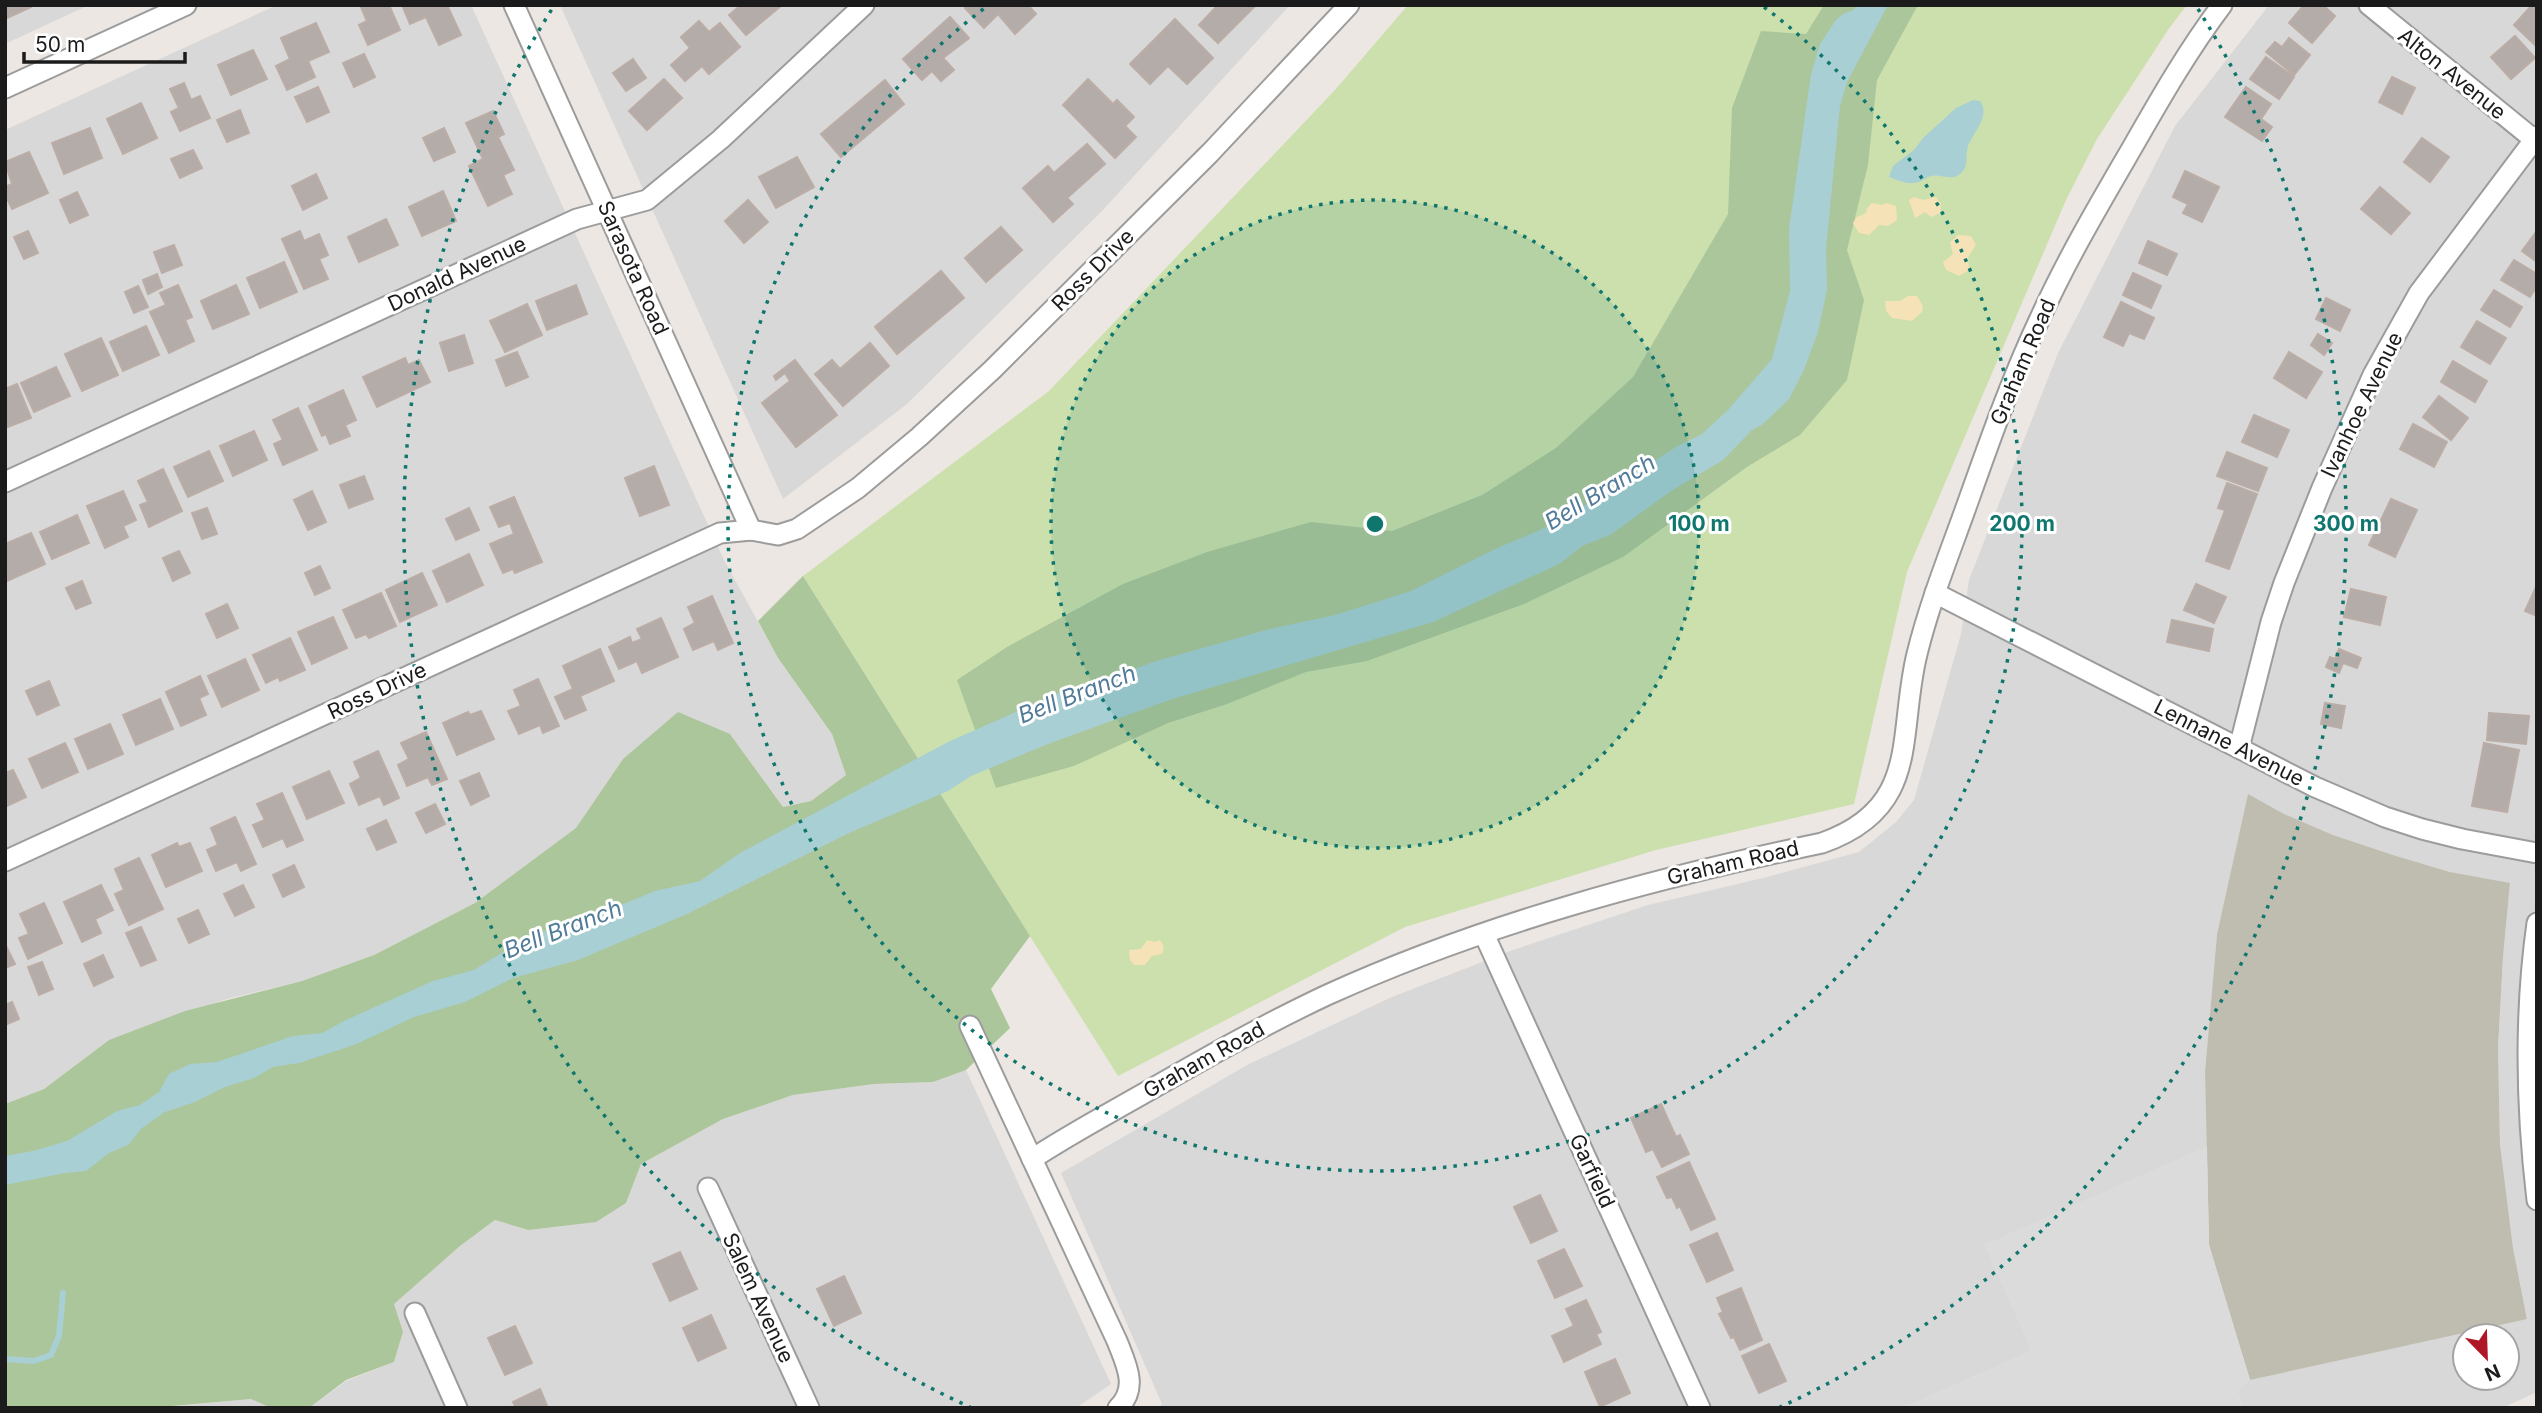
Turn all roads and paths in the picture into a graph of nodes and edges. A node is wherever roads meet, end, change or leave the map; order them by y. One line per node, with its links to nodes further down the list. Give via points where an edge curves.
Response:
1 (186, 5): 7 (street)
2 (514, 5): 10 (street, Sarasota Road)
3 (864, 5): 10 (street, Donald Avenue, via 688,169 647,200)
4 (1349, 5): 12 (street, Ross Drive, via 1219,144 909,446 797,529 778,535)
5 (2222, 5): 13 (street, Graham Road, via 2169,84 2041,315)
6 (2369, 5): 9 (street, Alton Avenue)
7 (159, 11): 8 (street)
8 (5, 88)
9 (2536, 139): 14 (street, Ivanhoe Avenue, via 2419,293 2373,375 2284,583)
10 (608, 212): 11 (street, Donald Avenue, via 577,219); 12 (street, Sarasota Road)
11 (5, 482)
12 (751, 530): 16 (street, Ross Drive, via 720,533)
13 (1935, 593): 14 (street, Lennane Avenue); 18 (street, Graham Road, via 1916,656 1902,762 1891,790 1861,823 1822,843 1656,880)
14 (2239, 748): 15 (street, Lennane Avenue, via 2385,817 2462,839)
15 (2537, 853)
16 (5, 862)
17 (2537, 923): 22 (street, via 2528,1024 2528,1107)
18 (1484, 934): 20 (street, Graham Road, via 1367,978 1275,1021); 27 (street, Garfield)
19 (970, 1026): 20 (street)
20 (1032, 1159): 26 (street, via 1129,1373 1130,1386)
21 (708, 1188): 25 (street, Salem Avenue)
22 (2537, 1200)
23 (415, 1313): 24 (street)
24 (457, 1408)
25 (809, 1408)
26 (1118, 1408)
27 (1700, 1408)

